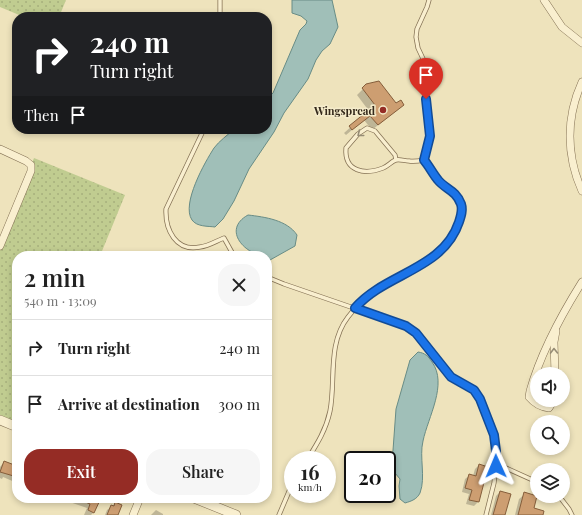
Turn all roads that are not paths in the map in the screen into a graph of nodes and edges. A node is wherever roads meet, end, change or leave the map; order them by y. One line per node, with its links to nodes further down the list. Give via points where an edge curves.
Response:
1 (220, 0): 4 (lane)
2 (429, 0): 10 (lane, via 416,37 418,48 426,63 428,79 426,99 430,136)
3 (544, 0): 5 (street, via 562,27)
4 (220, 12)
5 (582, 43)
6 (582, 82): 11 (street, via 573,109 570,137 573,165)
7 (202, 134): 13 (lane, via 166,210 165,220 174,240 182,244 199,248 224,238)
8 (0, 150): 12 (street, via 31,165 31,171)
9 (396, 160): 9 (lane, one-way to 9, via 375,131 367,128 346,148 346,160 352,168 359,171 385,168); 10 (lane)
10 (424, 160): 16 (lane, via 438,181 458,198 462,209 457,226 446,245 434,257 373,292)
11 (582, 191)
12 (1, 243)
13 (231, 251)
14 (272, 279): 16 (lane)
15 (582, 282): 17 (street)
16 (355, 308): 22 (lane, via 346,319 337,340 330,409 324,433); 23 (lane, via 406,326 416,333 451,377 474,390 494,435)
17 (556, 327): 18 (street); 19 (street, one-way to 17)
18 (537, 367)
19 (555, 367)
20 (0, 420): 21 (street)
21 (12, 425)
22 (313, 451)
23 (496, 466): 24 (lane); 32 (lane)
24 (530, 479)
25 (138, 503): 29 (street)
26 (206, 503): 30 (street)
27 (284, 503): 31 (lane)
28 (564, 503): 33 (lane)
29 (133, 515)
30 (236, 515)
31 (279, 515)
32 (486, 515)
33 (572, 515)

